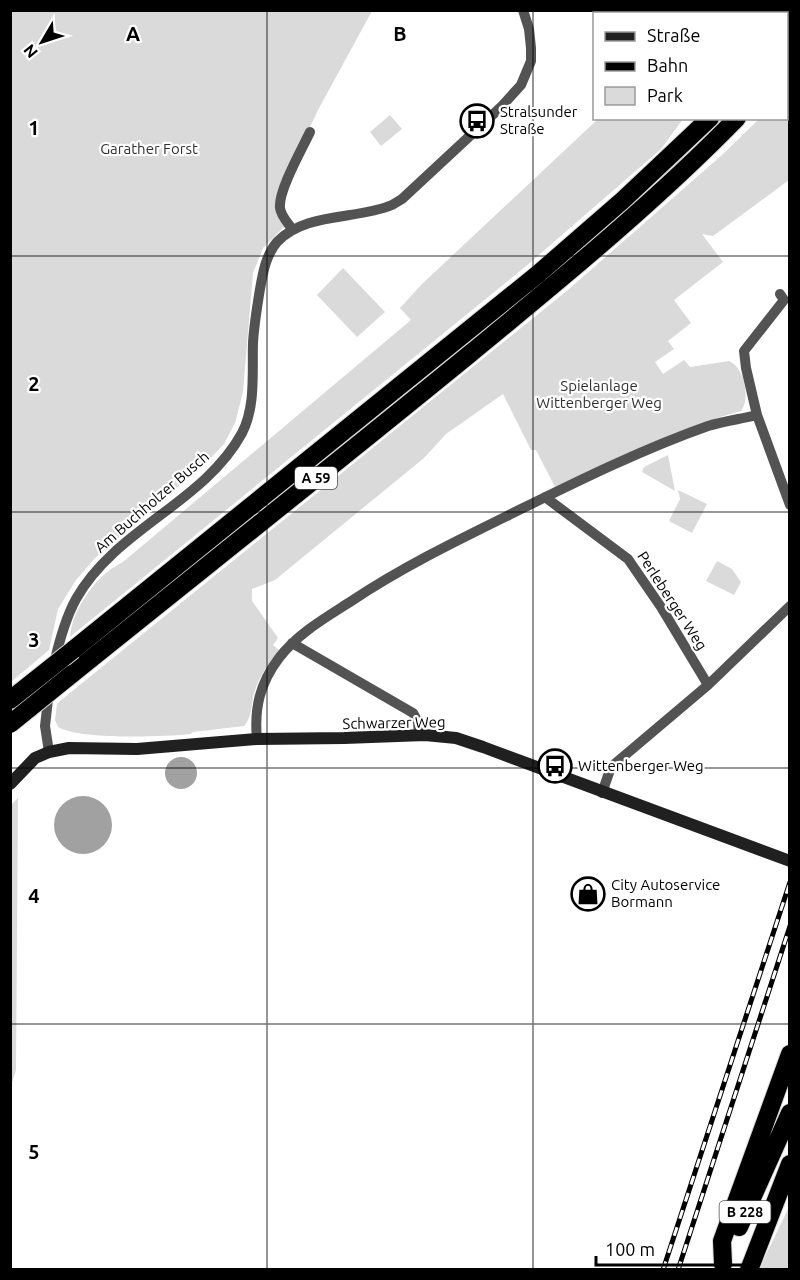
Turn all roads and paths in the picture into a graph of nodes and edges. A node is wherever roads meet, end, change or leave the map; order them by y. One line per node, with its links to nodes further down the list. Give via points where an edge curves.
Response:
1 (523, 10): 7 (street, via 531,61 513,95 402,199 384,208)
2 (692, 120): 6 (highway, via 628,180)
3 (708, 120): 6 (highway, A 59)
4 (735, 120): 16 (highway, A 59, bridge, via 559,280)
5 (310, 132): 7 (street, via 280,203)
6 (623, 200): 15 (highway, A 59, bridge, via 472,328)
7 (292, 229): 19 (street, Am Buchholzer Busch, via 273,247 266,262 244,430 207,478 107,560 76,599 61,634 50,677 45,726)
8 (780, 294): 9 (street, via 784,300 744,351)
9 (757, 415): 10 (street, via 699,430); 11 (street)
10 (545, 497): 13 (street, via 384,579); 14 (street, Perleberger Weg, via 628,559)
11 (789, 505)
12 (789, 606): 14 (street)
13 (292, 643): 17 (street, via 413,713); 18 (street, via 267,675 257,700)
14 (708, 685): 21 (street, via 611,767)
15 (10, 700)
16 (10, 724)
17 (419, 735): 18 (main road, Schwarzer Weg); 21 (main road, Schwarzer Weg, via 456,738)
18 (257, 739): 19 (main road, Schwarzer Weg)
19 (49, 752): 20 (main road, via 28,764)
20 (10, 784)
21 (602, 793): 22 (main road, Schwarzer Weg)
22 (789, 861)
23 (789, 1054): 28 (highway, via 722,1241)
24 (789, 1113): 28 (highway, B 228)
25 (789, 1164): 27 (highway, B 228)
26 (789, 1197): 27 (highway, via 785,1206)
27 (772, 1213): 29 (highway, B 228)
28 (722, 1267)
29 (749, 1269)

